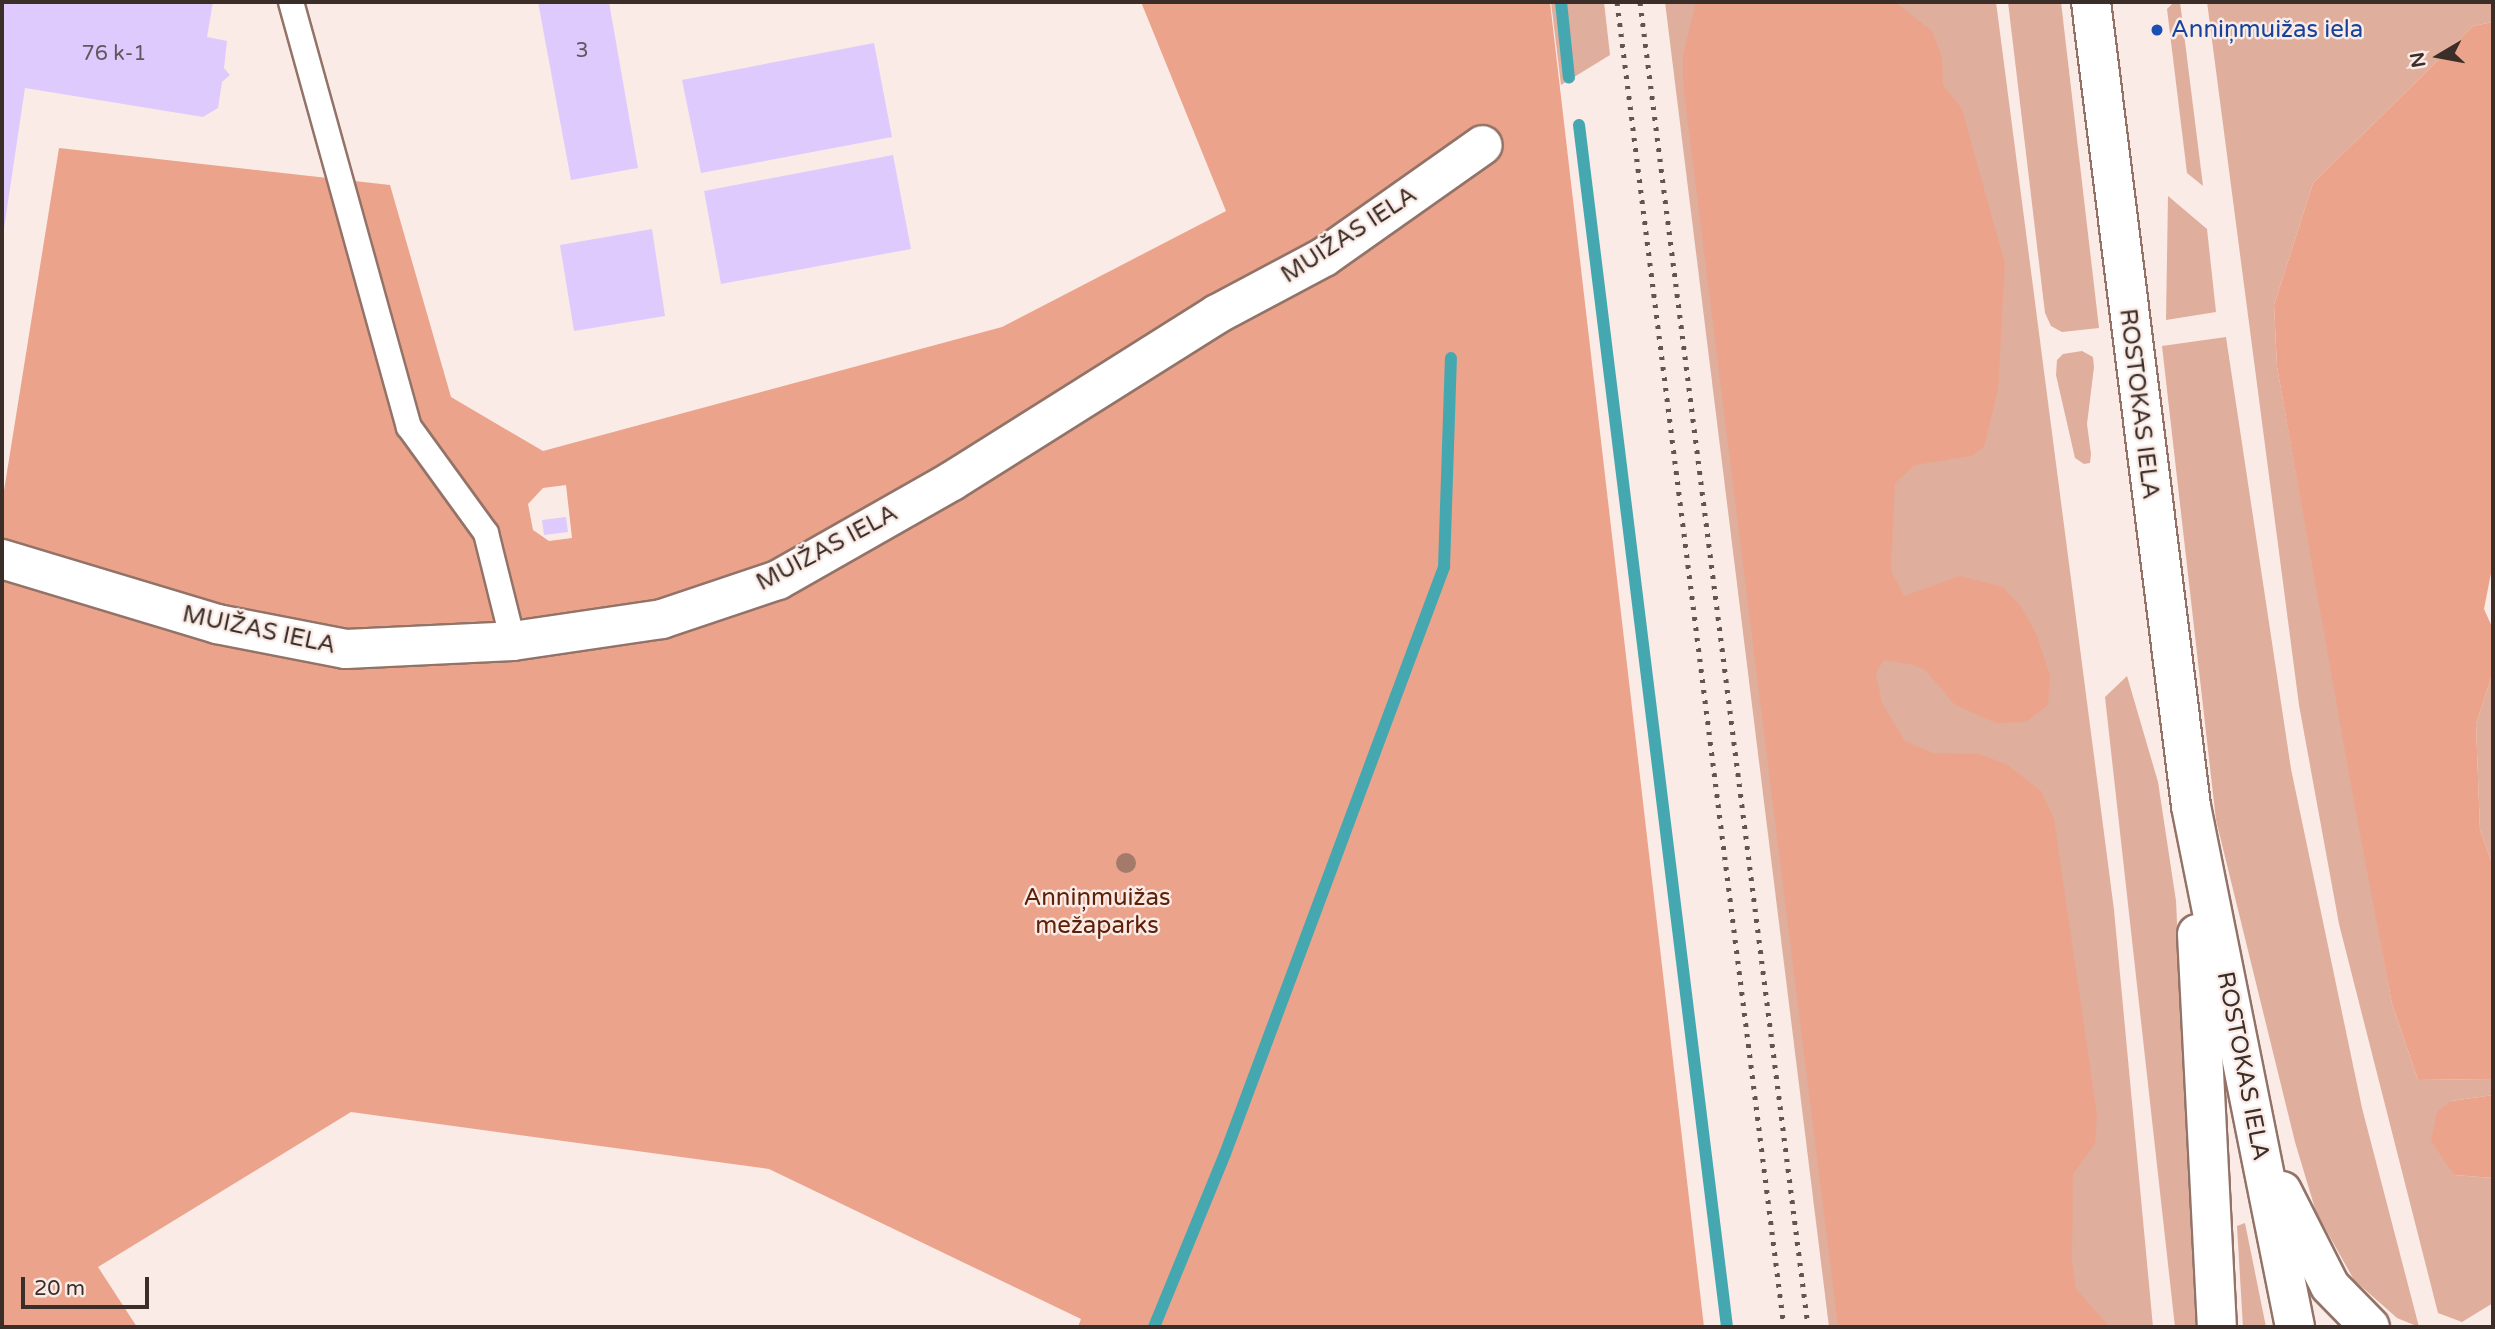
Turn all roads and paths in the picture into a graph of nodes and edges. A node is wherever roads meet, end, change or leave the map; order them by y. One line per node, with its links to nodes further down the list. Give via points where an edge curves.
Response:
1 (291, 2): 5 (lane, via 409,427 486,533)
2 (2091, 2): 6 (street, ROSTOKAS IELA)
3 (1483, 145): 5 (street, MUIŽAS IELA, via 1324,257 1217,314 952,481 778,580 662,619)
4 (2, 559): 5 (street, MUIŽAS IELA, via 217,624 345,649)
5 (513, 641)
6 (2191, 806): 7 (street, ROSTOKAS IELA); 8 (street, ROSTOKAS IELA)
7 (2259, 1145): 9 (street, ROSTOKAS IELA); 10 (street, via 2330,1286)
8 (2217, 1327)
9 (2295, 1327)
10 (2370, 1327)

